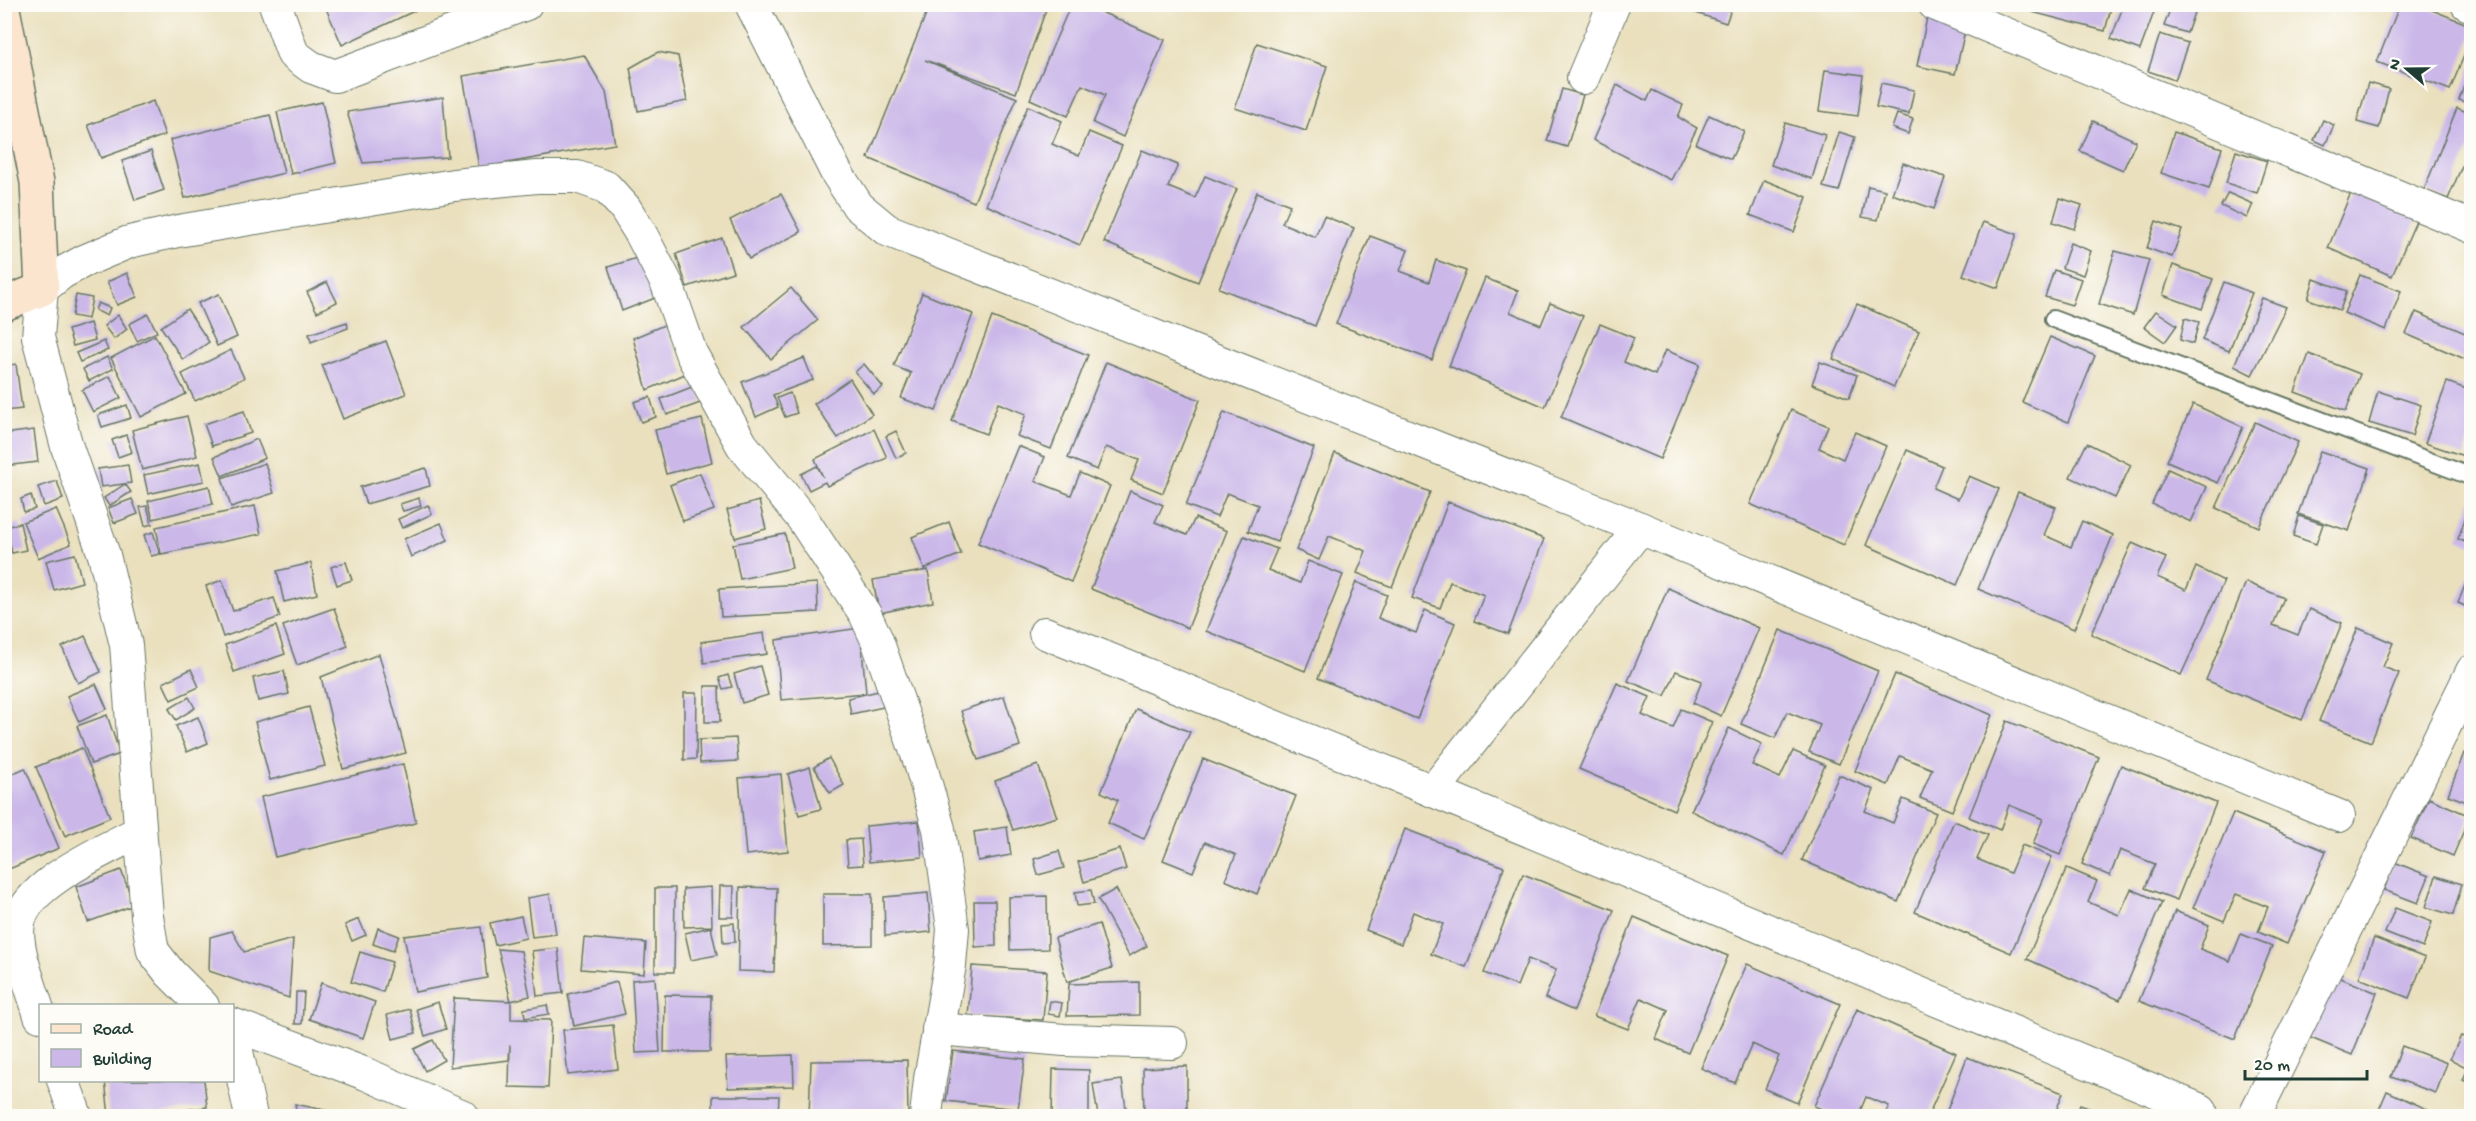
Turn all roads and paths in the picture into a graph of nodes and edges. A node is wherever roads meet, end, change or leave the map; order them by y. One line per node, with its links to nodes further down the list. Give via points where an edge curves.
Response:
1 (275, 4): 2 (street, via 293,54 311,68 335,76)
2 (526, 4)
3 (751, 4): 15 (street, via 836,172 858,206 887,230)
4 (1614, 4): 9 (street)
5 (1934, 4): 10 (street)
6 (2467, 4): 7 (street)
7 (2472, 6)
8 (4, 14): 11 (street, via 37,182)
9 (1583, 78)
10 (2472, 227)
11 (42, 289): 12 (street); 20 (street, via 38,337 68,447 104,555 126,645); 24 (street, via 84,261 129,242 178,231 454,185 577,177 606,187 625,208 667,284 691,353 725,417 742,445 824,549 878,640 920,763 940,840 953,929 951,965)
12 (4, 304)
13 (2053, 319): 14 (lane)
14 (2472, 477)
15 (1640, 528): 18 (street); 19 (street)
16 (1045, 633): 18 (street)
17 (2472, 671): 33 (street)
18 (1433, 791): 28 (street)
19 (2339, 816)
20 (140, 831): 21 (street, via 153,951); 22 (street, via 44,885 26,903 18,923 20,945)
21 (202, 1004)
22 (39, 1012)
23 (234, 1025): 31 (street, via 366,1074)
24 (938, 1029): 26 (street, via 1064,1040); 32 (street)
25 (234, 1037): 30 (street)
26 (1172, 1043)
27 (64, 1082): 29 (street)
28 (2201, 1110)
29 (76, 1116)
30 (251, 1116)
31 (463, 1116)
32 (926, 1116)
33 (2254, 1116)

